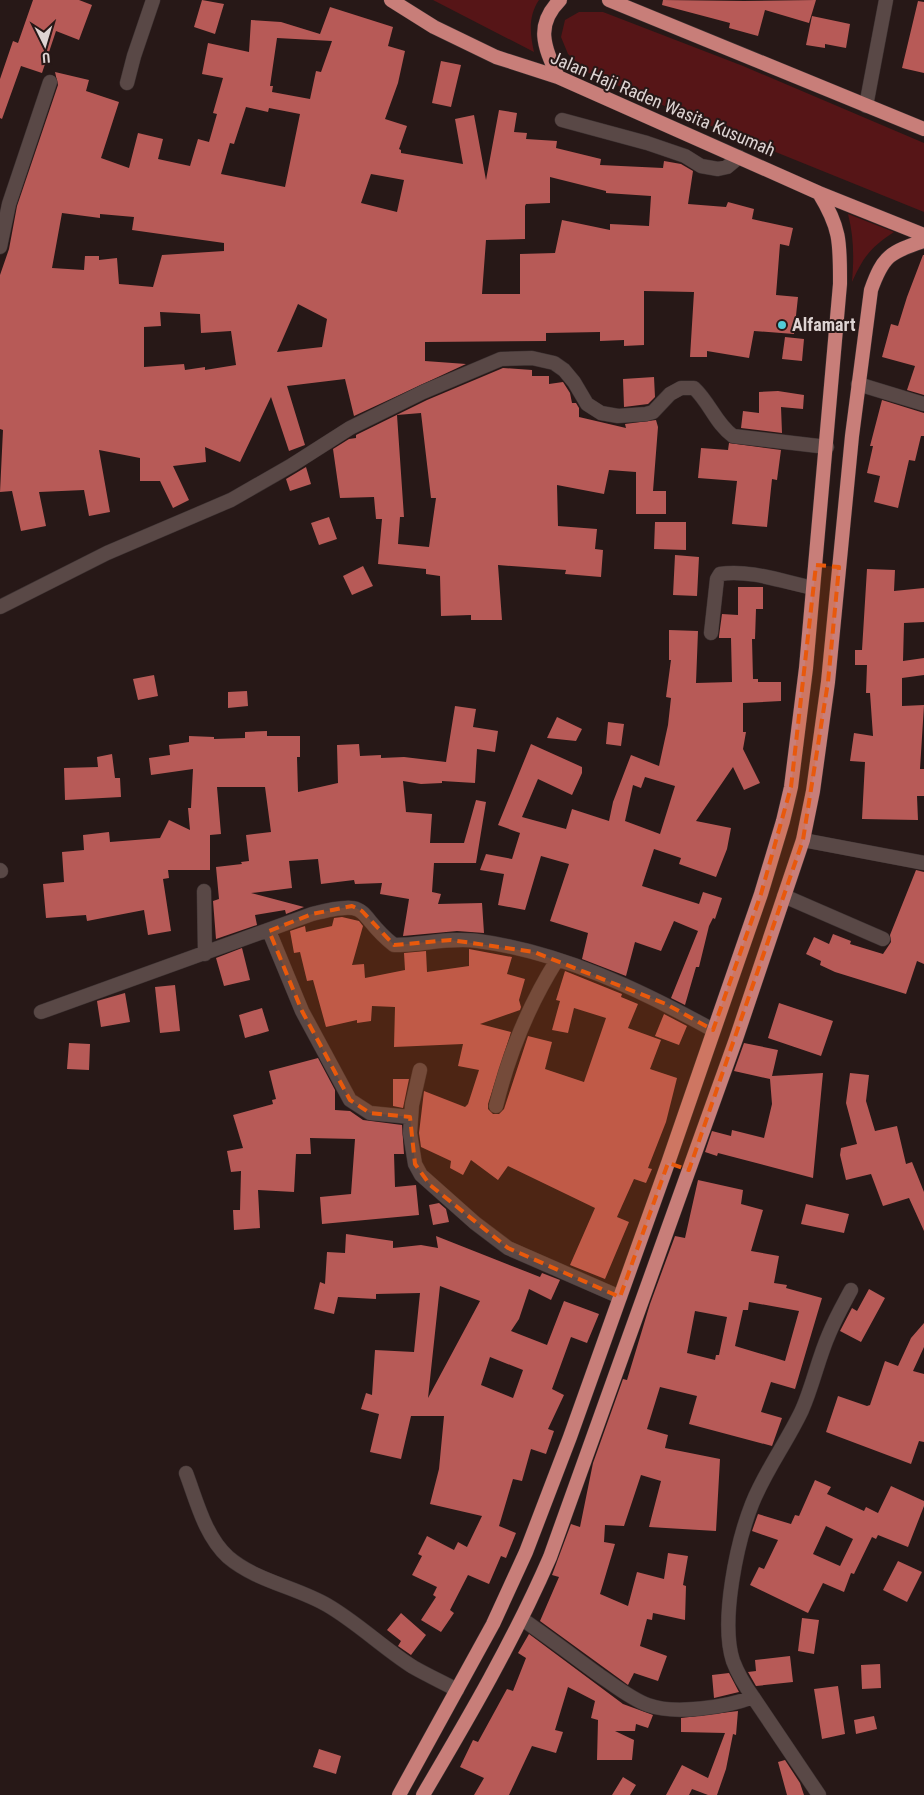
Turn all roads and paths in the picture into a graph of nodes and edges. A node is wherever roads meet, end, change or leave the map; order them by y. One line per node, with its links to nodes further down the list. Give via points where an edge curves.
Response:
1 (152, 0): 8 (street)
2 (391, 0): 6 (highway, Jalan Haji Raden Wasita Kusumah, via 434,27 496,57)
3 (560, 0): 6 (highway, via 552,8 544,36)
4 (609, 0): 9 (highway)
5 (886, 0): 9 (street)
6 (558, 77): 12 (highway, Jalan Haji Raden Wasita Kusumah)
7 (50, 82): 16 (street, via 9,204)
8 (127, 83)
9 (866, 106): 11 (highway)
10 (562, 120): 12 (street, via 647,143 685,156 702,166 718,169 735,163)
11 (924, 129)
12 (739, 157): 13 (highway, Jalan Haji Raden Wasita Kusumah)
13 (819, 193): 14 (highway, Jalan Haji Raden Wasita Kusumah); 19 (highway, via 833,216 840,252)
14 (924, 235)
15 (924, 241): 17 (highway, via 896,250 878,271 871,290)
16 (0, 247)
17 (858, 384): 18 (street); 21 (highway)
18 (924, 404)
19 (827, 447): 20 (highway); 23 (street, via 732,436 722,428 705,398 694,388 681,388 670,394 653,412 646,414 618,416 601,413 587,404 574,382 554,363 532,358 501,359 350,428 231,500 107,553)
20 (816, 565): 21 (highway); 22 (highway)
21 (839, 567): 25 (highway, via 828,682)
22 (813, 588): 24 (street, via 749,575 720,574); 34 (highway, via 791,787 771,861)
23 (0, 607)
24 (711, 633)
25 (803, 840): 26 (street); 28 (highway)
26 (924, 863)
27 (204, 891): 31 (street)
28 (784, 896): 30 (street); 39 (highway)
29 (268, 931): 31 (street); 32 (street, via 312,914 352,906 362,910 381,935 394,945 478,941); 37 (street, via 302,1011 350,1100 370,1113)
30 (883, 938)
31 (205, 954): 33 (street)
32 (557, 960): 34 (street, via 666,1004); 36 (street, via 520,1028)
33 (41, 1012)
34 (713, 1030): 38 (highway)
35 (420, 1070): 37 (street)
36 (496, 1106)
37 (410, 1118): 41 (street, via 415,1164 430,1185 508,1248)
38 (668, 1163): 39 (highway); 41 (highway)
39 (689, 1170): 43 (highway, via 550,1556)
40 (851, 1290): 45 (street, via 829,1334 811,1389 753,1503 742,1536 729,1601 730,1639 733,1659)
41 (620, 1296): 44 (highway, via 570,1437 512,1584)
42 (186, 1473): 44 (street, via 202,1517 228,1557 250,1571 326,1604 413,1666)
43 (522, 1618): 45 (street, via 645,1705 674,1709 721,1706); 47 (highway)
44 (457, 1690): 46 (highway)
45 (753, 1697): 48 (street)
46 (399, 1795)
47 (423, 1795)
48 (819, 1795)

